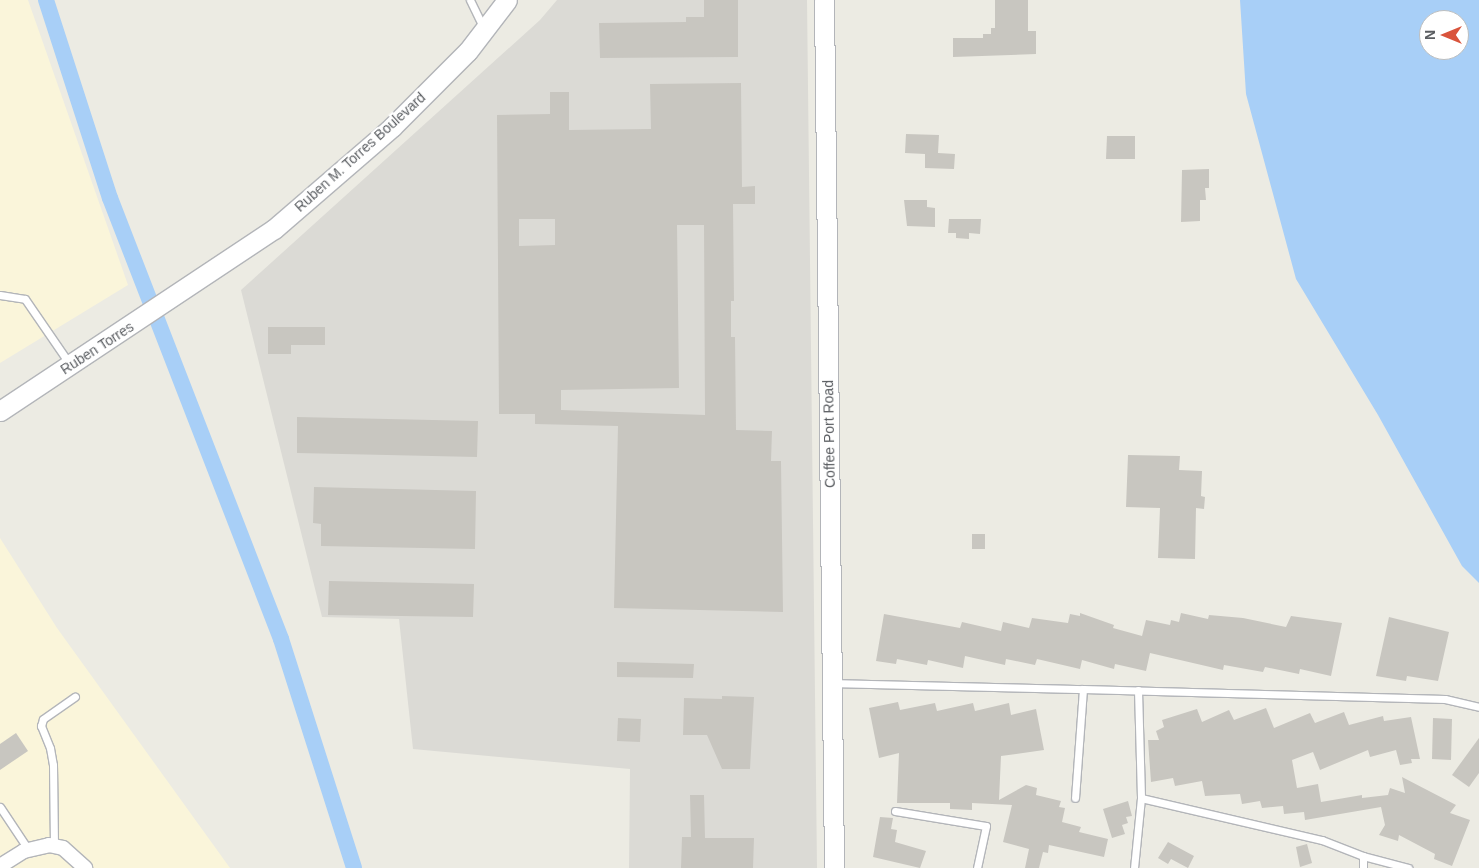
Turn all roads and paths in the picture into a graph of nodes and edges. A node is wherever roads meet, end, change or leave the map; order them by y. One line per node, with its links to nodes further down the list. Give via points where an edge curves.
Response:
1 (470, 0): 4 (lane)
2 (507, 0): 4 (street, Ruben M. Torres Boulevard)
3 (824, 0): 9 (street, Coffee Port Road)
4 (484, 30): 5 (street, Ruben M. Torres Boulevard, via 468,51 353,162 274,229)
5 (193, 283): 7 (street, Ruben Torres)
6 (0, 294): 7 (lane, via 25,299)
7 (71, 366): 8 (street, Ruben Torres)
8 (0, 411)
9 (832, 683): 10 (lane); 23 (street, Coffee Port Road)
10 (1083, 689): 11 (lane); 14 (lane)
11 (1138, 690): 13 (lane, via 1445,699); 15 (lane)
12 (75, 697): 18 (lane, via 43,719 41,726 53,765)
13 (1479, 707)
14 (1075, 798)
15 (1141, 798): 20 (lane, via 1322,840); 25 (lane)
16 (0, 807): 19 (lane)
17 (895, 810): 24 (lane, via 986,826)
18 (54, 846): 19 (street); 22 (street, via 76,858)
19 (28, 849): 21 (street)
20 (1363, 856): 26 (lane); 27 (lane)
21 (0, 866)
22 (85, 868)
23 (834, 868)
24 (977, 868)
25 (1134, 868)
26 (1363, 868)
27 (1408, 868)

